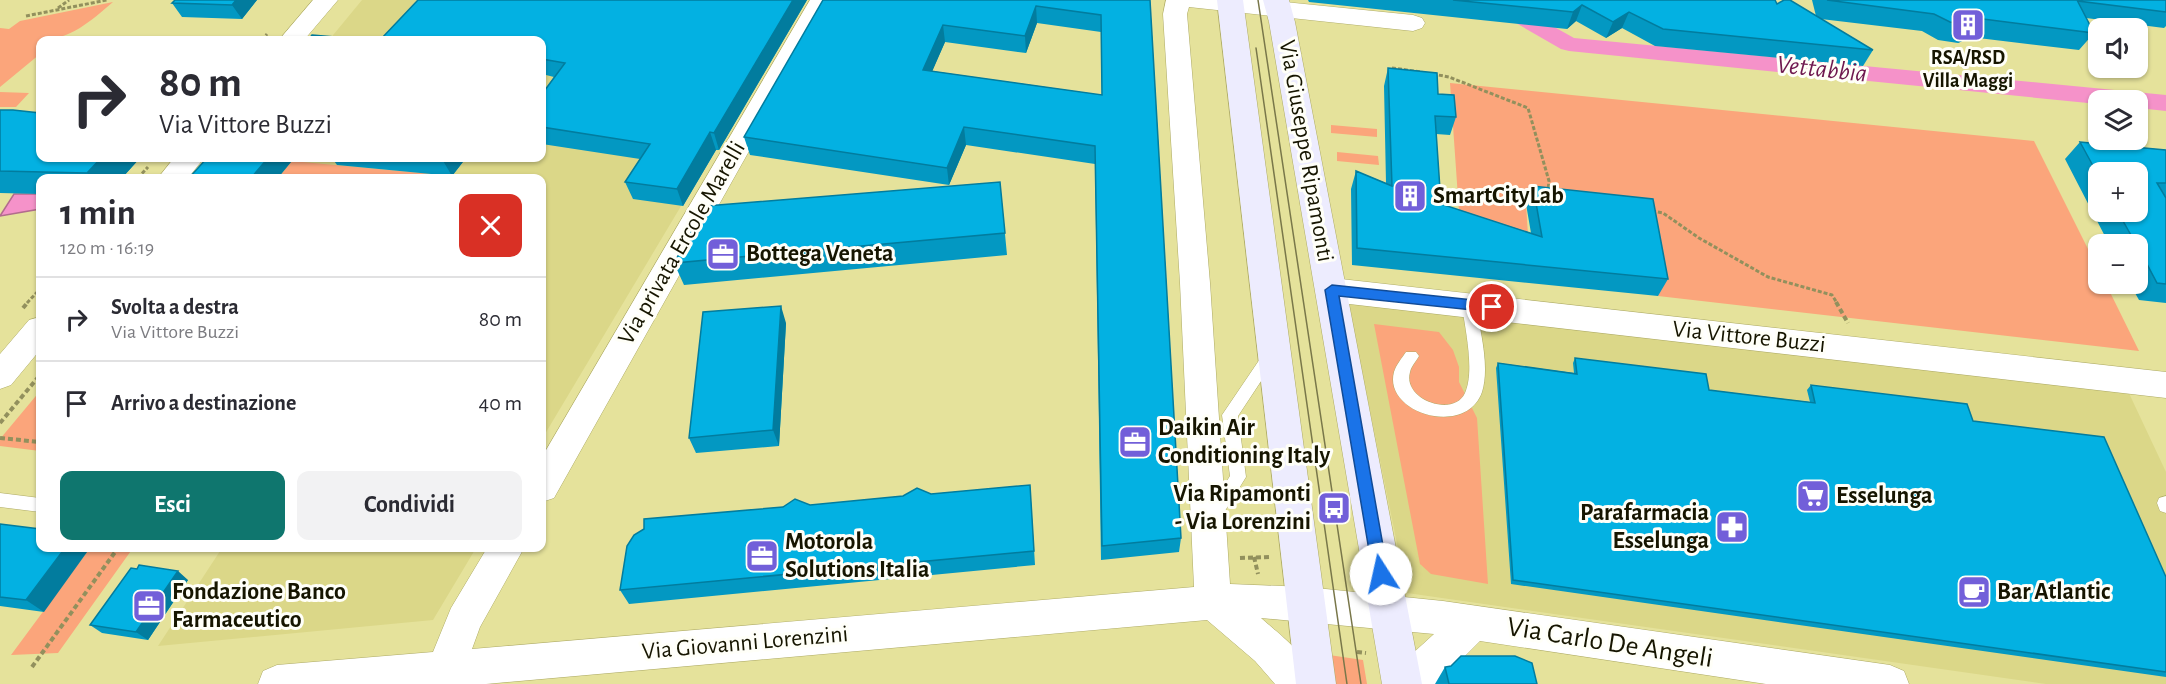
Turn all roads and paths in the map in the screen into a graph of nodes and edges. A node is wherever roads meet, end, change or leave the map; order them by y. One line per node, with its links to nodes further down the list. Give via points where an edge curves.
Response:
1 (69, 0): 9 (path)
2 (107, 0): 9 (path)
3 (326, 0): 12 (street)
4 (822, 0): 30 (street, Via privata Ercole Marelli)
5 (1178, 0): 33 (street, via 1175,14)
6 (1191, 0): 7 (street, Via Giuseppe Ripamonti)
7 (1230, 2): 8 (street, Via Giuseppe Ripamonti); 21 (street)
8 (1277, 5): 11 (street, Via Giuseppe Ripamonti); 18 (street, Via Giuseppe Ripamonti)
9 (55, 10): 10 (path)
10 (26, 16)
11 (1413, 23)
12 (294, 36)
13 (1392, 68): 16 (path, via 1449,77 1528,108 1549,181)
14 (186, 162): 15 (street)
15 (176, 174)
16 (1548, 191)
17 (1641, 208): 22 (path, via 1663,213 1768,277 1832,295 1846,317)
18 (1332, 290): 19 (street, Via Vittore Buzzi); 42 (street, Via Giuseppe Ripamonti)
19 (1469, 305): 22 (street, Via Vittore Buzzi); 23 (lane, via 1475,366 1474,393 1469,402 1460,409 1435,410 1411,399 1400,374)
20 (36, 334): 24 (street)
21 (1274, 349): 33 (lane, via 1230,415 1239,477); 41 (street)
22 (1857, 349): 26 (street, Via Vittore Buzzi)
23 (1411, 356)
24 (0, 376)
25 (36, 380): 27 (path)
26 (2166, 386)
27 (0, 423)
28 (0, 438): 29 (path)
29 (36, 442)
30 (546, 480)
31 (0, 500): 32 (lane)
32 (36, 504)
33 (1209, 521): 40 (street)
34 (115, 552): 44 (path)
35 (504, 552): 45 (street, via 465,620)
36 (1269, 556): 37 (path)
37 (1254, 557): 38 (path); 39 (path)
38 (1234, 558)
39 (1259, 577)
40 (1213, 602): 41 (street, Via Giovanni Lorenzini); 45 (street, Via Giovanni Lorenzini); 48 (street, via 1268,648)
41 (1306, 604): 42 (street); 49 (street)
42 (1388, 611): 43 (street, Via Carlo De Angeli); 50 (street, Via Giuseppe Ripamonti)
43 (1473, 622): 46 (street, Via Carlo De Angeli); 51 (street, Via Carlo De Angeli, via 1426,667)
44 (32, 667)
45 (446, 669): 47 (street, Via Giovanni Lorenzini)
46 (1741, 673): 52 (street, Via Carlo De Angeli)
47 (277, 684)
48 (1301, 684)
49 (1316, 684)
50 (1402, 684)
51 (1416, 684)
52 (1890, 684)

